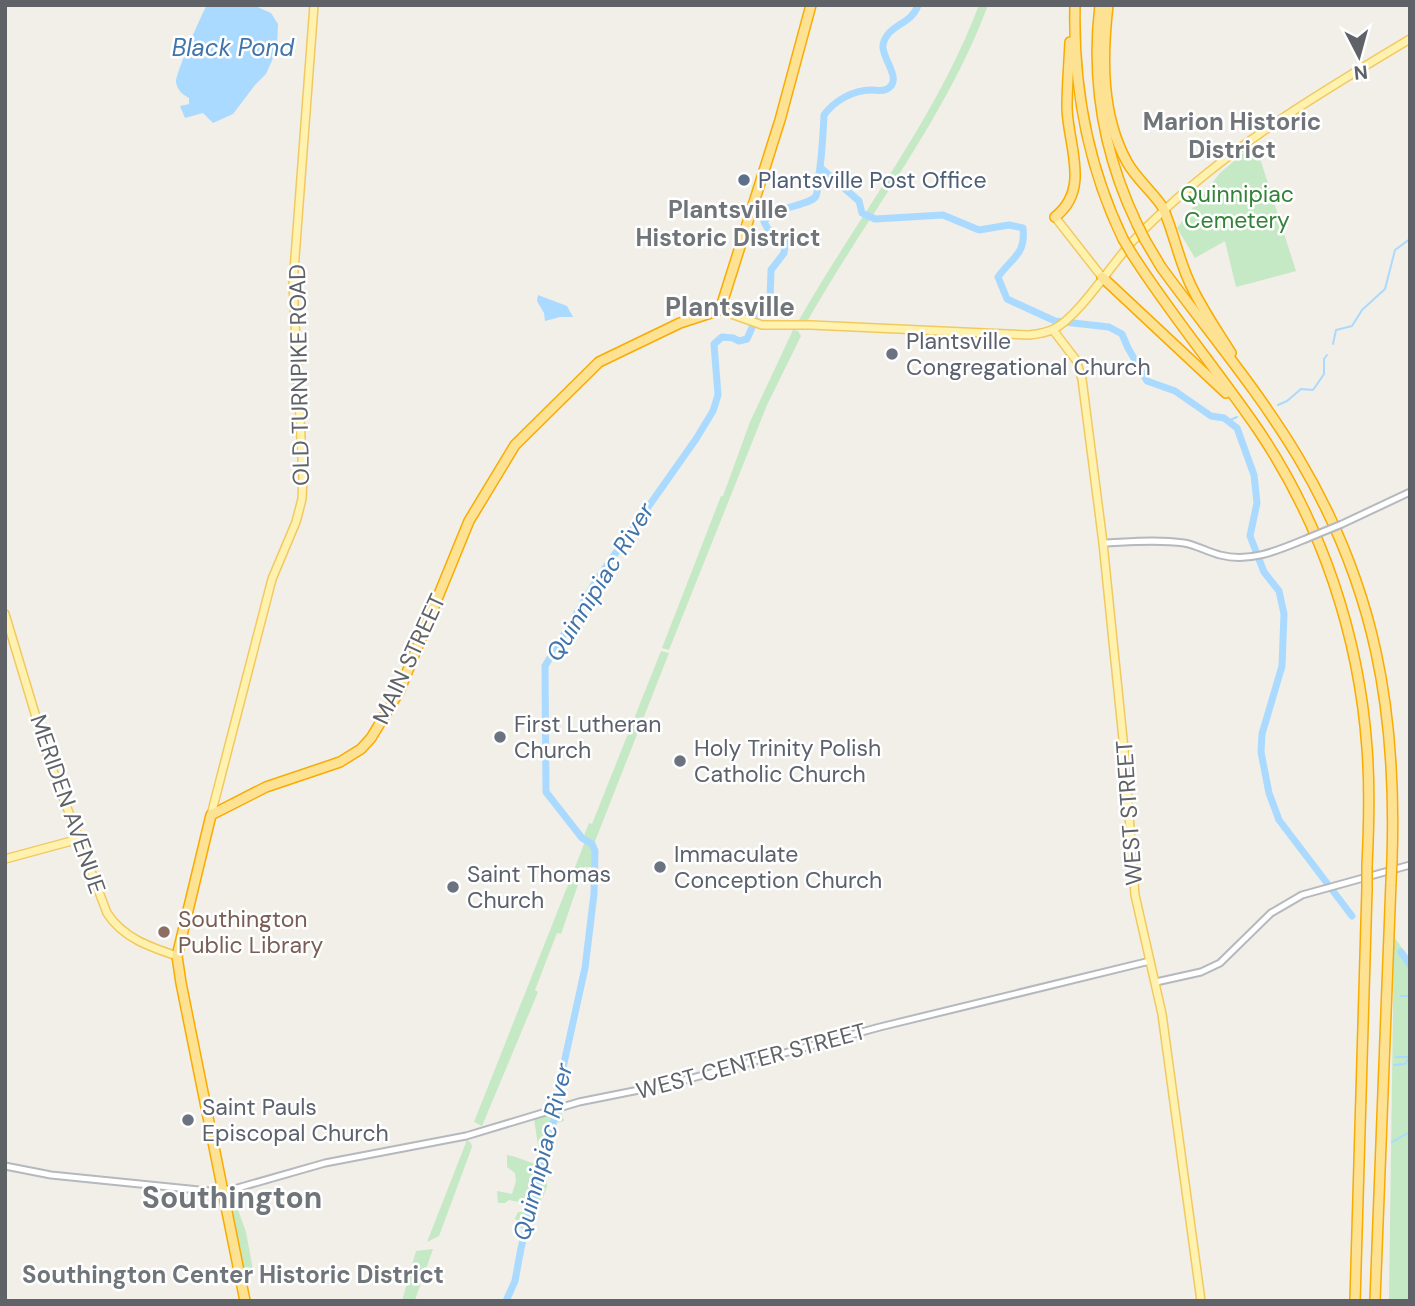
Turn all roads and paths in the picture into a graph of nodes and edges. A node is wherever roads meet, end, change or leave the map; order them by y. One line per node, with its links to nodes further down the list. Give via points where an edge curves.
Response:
1 (314, 5): 17 (main road, OLD TURNPIKE ROAD, via 293,284 302,499 272,579)
2 (811, 5): 10 (highway)
3 (1073, 5): 8 (highway, via 1067,110 1076,182 1070,200); 13 (highway, bridge, via 1083,125 1123,239)
4 (1100, 5): 12 (highway, bridge, via 1097,56 1102,111 1114,165 1137,224 1161,267)
5 (1108, 5): 7 (highway, via 1106,83 1113,129 1132,170)
6 (1410, 38): 7 (main road, via 1256,135)
7 (1164, 210): 9 (main road); 12 (highway, via 1196,296)
8 (1055, 217): 9 (main road)
9 (1102, 277): 11 (main road); 13 (highway, via 1211,378)
10 (720, 310): 11 (main road, via 754,323 1029,335); 17 (highway, MAIN STREET, via 680,323 599,362 515,445 469,521 399,692 366,744 340,762 266,787)
11 (1053, 330): 15 (main road, WEST STREET, via 1081,373)
12 (1262, 404): 29 (highway, bridge, via 1297,456 1351,566 1370,625 1391,746 1392,860)
13 (1259, 431): 28 (highway, bridge, via 1317,537 1348,631 1366,729 1369,788)
14 (1410, 492): 15 (street, bridge, via 1265,555 1225,556 1178,543)
15 (1103, 543): 22 (main road, WEST STREET, via 1135,895)
16 (5, 614): 18 (main road, MERIDEN AVENUE, via 49,760)
17 (211, 816): 21 (highway)
18 (79, 839): 19 (main road); 21 (main road, MERIDEN AVENUE, via 110,919 137,940)
19 (5, 859)
20 (1410, 866): 23 (street, via 1292,900 1271,913 1220,964)
21 (177, 956): 25 (highway)
22 (1150, 961): 23 (main road, WEST STREET); 25 (street, WEST CENTER STREET, via 561,1107 466,1136 310,1167)
23 (1156, 982): 27 (main road, WEST STREET)
24 (5, 1166): 25 (street, via 51,1175)
25 (224, 1191): 26 (highway)
26 (245, 1301)
27 (1201, 1301)
28 (1355, 1301)
29 (1375, 1301)

